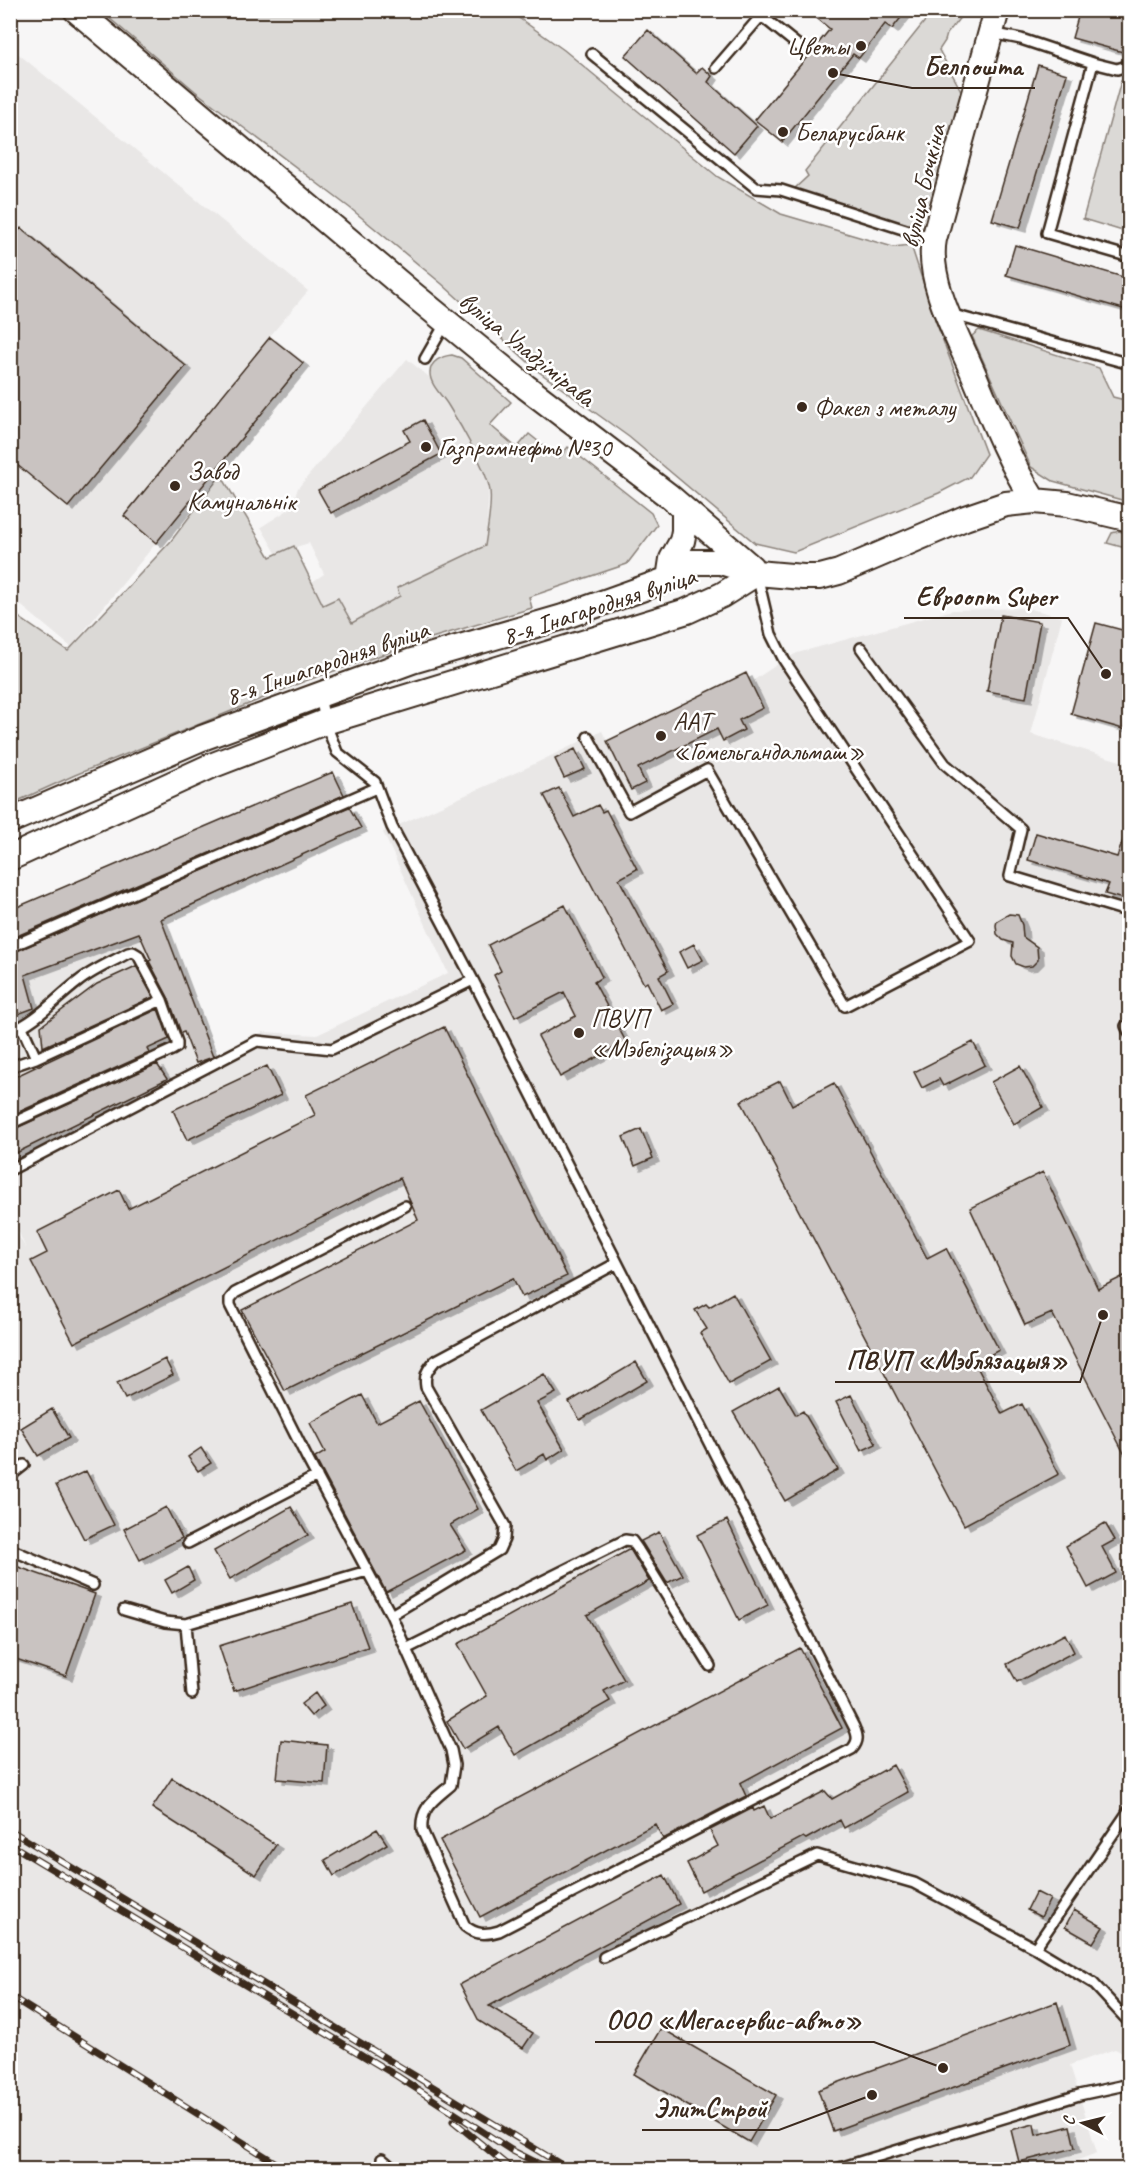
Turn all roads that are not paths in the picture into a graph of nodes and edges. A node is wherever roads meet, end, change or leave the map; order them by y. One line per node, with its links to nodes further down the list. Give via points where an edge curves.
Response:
1 (76, 10): 12 (main road, вуліца Уладзімірава)
2 (758, 13): 4 (lane); 8 (lane)
3 (994, 22): 6 (lane, via 1021,39); 9 (main road, вуліца Бочкіна)
4 (805, 51)
5 (592, 54): 9 (lane, via 756,188 781,190)
6 (1093, 63): 7 (lane, via 1117,69); 10 (lane, via 1047,233)
7 (1130, 65)
8 (716, 68)
9 (934, 239): 11 (main road, вуліца Бочкіна, via 933,260)
10 (1130, 256)
11 (948, 313): 14 (lane); 15 (main road, вуліца Бочкіна, via 1017,474)
12 (451, 323): 13 (lane, via 441,331); 16 (main road, вуліца Уладзімірава)
13 (425, 359)
14 (1130, 364)
15 (1034, 501): 17 (main road, via 1067,504); 18 (main road, via 1006,504 965,518 820,577)
16 (684, 510): 18 (main road, вуліца Уладзімірава); 19 (main road, via 682,541 672,559)
17 (1130, 519)
18 (757, 573): 19 (main road, 8-я Інагародняя вуліца, via 721,562 691,562); 22 (main road, 8-я Інагародняя вуліца, via 687,611); 23 (lane, via 771,634 784,660 970,941 845,1006 707,770 629,812)
19 (669, 579): 21 (main road, 8-я Іншагародняя вуліца, via 563,617 412,661)
20 (861, 648): 27 (lane, via 945,764 1021,829 1010,876)
21 (320, 695): 22 (lane); 25 (main road, 8-я Іншагародняя вуліца, via 202,738)
22 (325, 722): 24 (lane, via 337,752 375,782); 26 (main road, via 211,766)
23 (588, 737)
24 (376, 788): 28 (lane); 29 (lane)
25 (10, 821)
26 (10, 858)
27 (1130, 912)
28 (10, 947)
29 (473, 980): 38 (lane, via 332,1049 257,1041); 40 (lane)
30 (162, 1000): 32 (lane, via 138,956 128,953 78,981); 35 (lane); 37 (lane, via 177,1047)
31 (1130, 1024): 34 (lane, via 1126,1026)
32 (22, 1027): 33 (lane); 35 (lane)
33 (10, 1032)
34 (1130, 1034)
35 (36, 1058): 36 (lane)
36 (10, 1067)
37 (10, 1124)
38 (10, 1170)
39 (405, 1206): 43 (lane, via 234,1293 230,1299)
40 (617, 1263): 49 (lane, via 435,1361 427,1369 426,1387 505,1526 504,1539 500,1550); 51 (lane, via 854,1727 857,1744 499,1931 488,1935 472,1932 465,1926 422,1830 421,1818 428,1806 451,1785 453,1765 451,1750)
41 (24, 1465): 42 (lane)
42 (10, 1476)
43 (316, 1476): 44 (lane); 46 (lane)
44 (188, 1543)
45 (10, 1549): 47 (lane)
46 (368, 1571): 49 (lane); 50 (lane)
47 (93, 1585)
48 (124, 1610): 50 (lane)
49 (391, 1615): 51 (lane)
50 (186, 1624): 53 (lane)
51 (406, 1649): 52 (lane, via 625,1540 638,1548)
52 (710, 1666)
53 (192, 1694)
54 (1130, 1809): 55 (lane)
55 (1035, 1948): 56 (lane, via 914,1883 817,1855); 57 (lane, via 1093,1983)
56 (604, 1957)
57 (1130, 2023)
58 (1130, 2084): 61 (lane, via 1079,2095)
59 (382, 2159): 60 (lane)
60 (395, 2169)
61 (833, 2169)

